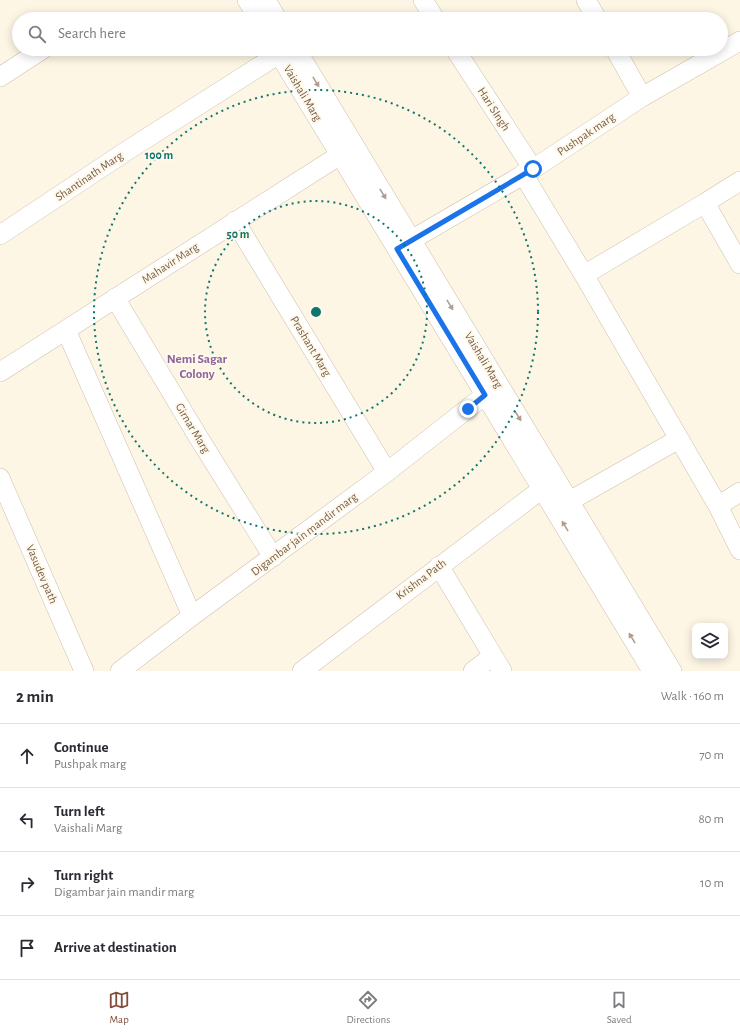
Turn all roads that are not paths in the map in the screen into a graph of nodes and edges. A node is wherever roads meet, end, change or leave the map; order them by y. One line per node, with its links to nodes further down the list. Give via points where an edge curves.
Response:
1 (248, 0): 5 (street)
2 (266, 0): 6 (street)
3 (423, 0): 7 (street)
4 (586, 0): 8 (street)
5 (255, 12)
6 (274, 12)
7 (431, 12)
8 (593, 12)
9 (740, 41): 10 (street, Pushpak marg)
10 (728, 48)
11 (32, 56): 18 (street)
12 (276, 56): 25 (street, Shantinath Marg, via 134,146)
13 (287, 56): 20 (street, Vaishali Marg)
14 (287, 56): 26 (street, Vaishali Marg, one-way to 26)
15 (459, 56): 21 (street, Hari SIngh)
16 (619, 56): 19 (street)
17 (714, 56): 19 (street, Pushpak marg)
18 (0, 77)
19 (642, 97): 21 (street, Pushpak marg)
20 (340, 155): 24 (street, Mahavir Marg); 26 (street, Vaishali Marg)
21 (528, 172): 26 (street, Pushpak marg); 28 (street, Hari SIngh)
22 (740, 181): 23 (street)
23 (705, 203): 27 (street); 28 (street)
24 (236, 221): 29 (street, Mahavir Marg); 34 (street, Prashant Marg)
25 (0, 236)
26 (404, 244): 32 (street, Vaishali Marg); 38 (street, Vaishali Marg, one-way to 38)
27 (740, 264)
28 (584, 275): 33 (street, Hari SIngh)
29 (114, 298): 30 (street, Mahavir Marg); 41 (street, Girnar Marg)
30 (66, 330): 31 (street, Mahavir Marg); 43 (street)
31 (0, 372)
32 (485, 395): 34 (street, Digambar jain mandir marg); 36 (street, Vaishali Marg)
33 (680, 439): 38 (street); 39 (street, Hari SIngh)
34 (387, 472): 41 (street, Digambar jain mandir marg)
35 (0, 478): 45 (street, Vasudev path)
36 (542, 489): 38 (street, Vaishali Marg); 42 (street, Krishna Path)
37 (740, 492): 39 (street)
38 (562, 505): 49 (street, Vaishali Marg, one-way to 38); 50 (street, Vaishali Marg)
39 (718, 506): 40 (street, Hari SIngh)
40 (740, 550)
41 (273, 557): 43 (street, Digambar jain mandir marg)
42 (439, 566): 44 (street); 47 (street, Krishna Path)
43 (192, 616): 46 (street, Digambar jain mandir marg)
44 (497, 664): 48 (street)
45 (84, 671)
46 (120, 671)
47 (302, 671)
48 (473, 671)
49 (652, 671)
50 (672, 671)

